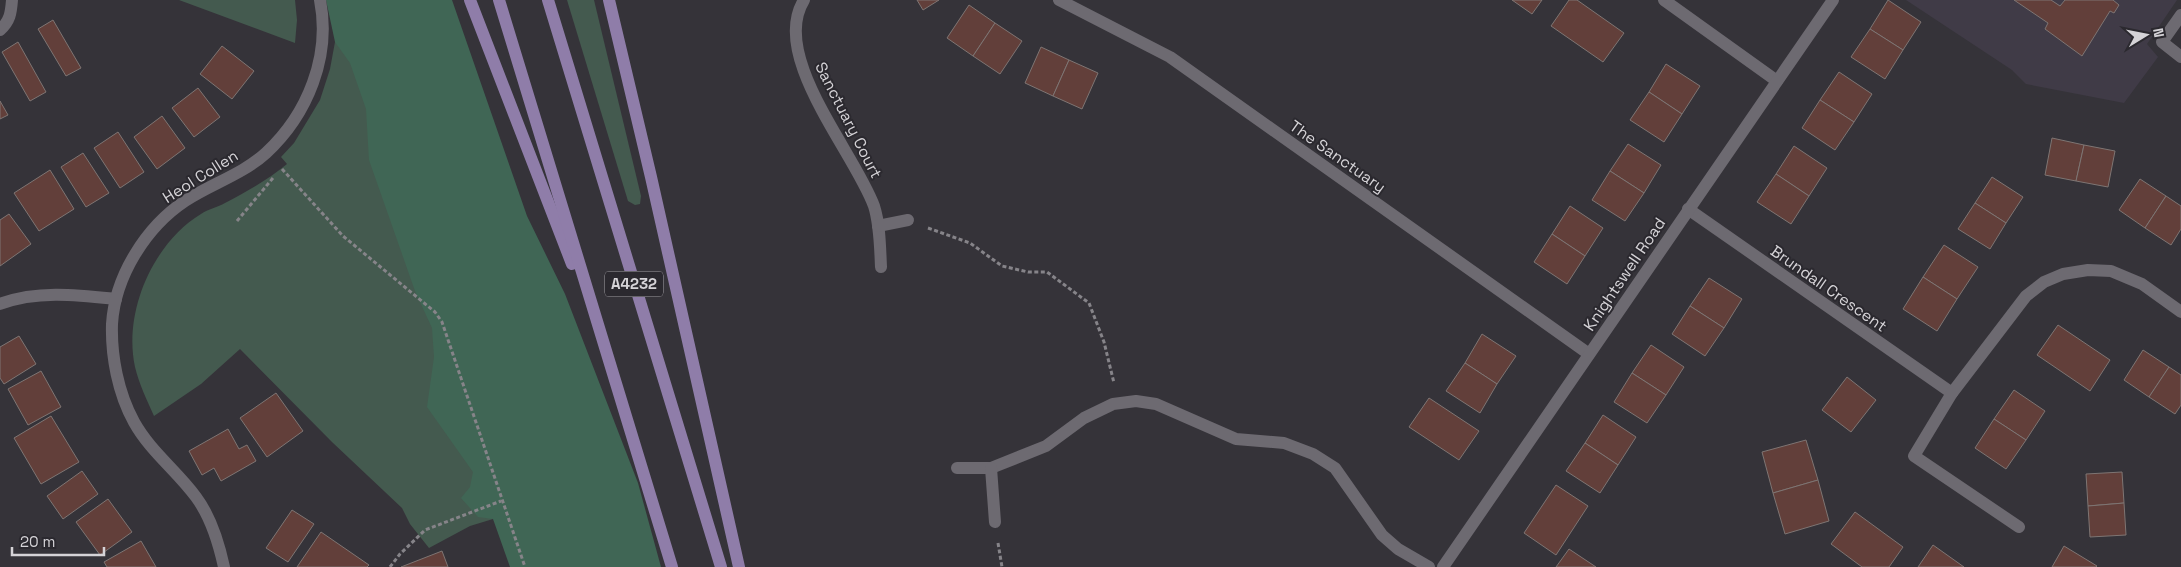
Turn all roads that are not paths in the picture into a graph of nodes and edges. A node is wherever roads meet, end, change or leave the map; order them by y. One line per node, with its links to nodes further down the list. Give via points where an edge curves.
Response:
1 (12, 0): 12 (street, via 8,23)
2 (320, 0): 19 (street, Heol Collen, via 323,42 313,83 287,130 266,153 184,202 160,222 143,242)
3 (470, 0): 23 (main road)
4 (500, 0): 23 (main road, A4232)
5 (548, 0): 31 (main road, A4232)
6 (609, 0): 32 (main road)
7 (804, 0): 17 (street, Sanctuary Court, via 796,32 805,76 866,186)
8 (1058, 0): 22 (street, The Sanctuary, via 1170,57)
9 (1664, 0): 14 (street)
10 (1833, 0): 14 (street, Knightswell Road)
11 (2181, 15): 13 (street, via 2162,42)
12 (0, 30)
13 (2181, 57)
14 (1777, 81): 15 (street, Knightswell Road)
15 (1688, 209): 22 (street, Knightswell Road); 24 (street, Brundall Crescent)
16 (908, 220): 17 (street)
17 (878, 226): 18 (street, Sanctuary Court)
18 (881, 267)
19 (116, 299): 20 (street, via 54,294); 29 (street, Heol Collen, via 112,322 113,348 117,375 134,423 197,498 220,549)
20 (0, 304)
21 (2181, 312): 24 (street, via 2142,284 2111,271 2064,274 2044,282 2026,296)
22 (1589, 354): 34 (street, Knightswell Road)
23 (609, 360): 30 (main road, A4232)
24 (1952, 393): 28 (street, via 1914,456)
25 (957, 468): 26 (street)
26 (991, 468): 27 (street); 33 (street, via 1046,446 1084,418 1113,404 1136,401 1156,404 1236,439 1284,443 1313,454 1336,468 1382,535 1398,549)
27 (995, 522)
28 (2019, 527)
29 (224, 567)
30 (672, 567)
31 (721, 567)
32 (739, 567)
33 (1429, 567)
34 (1443, 567)

